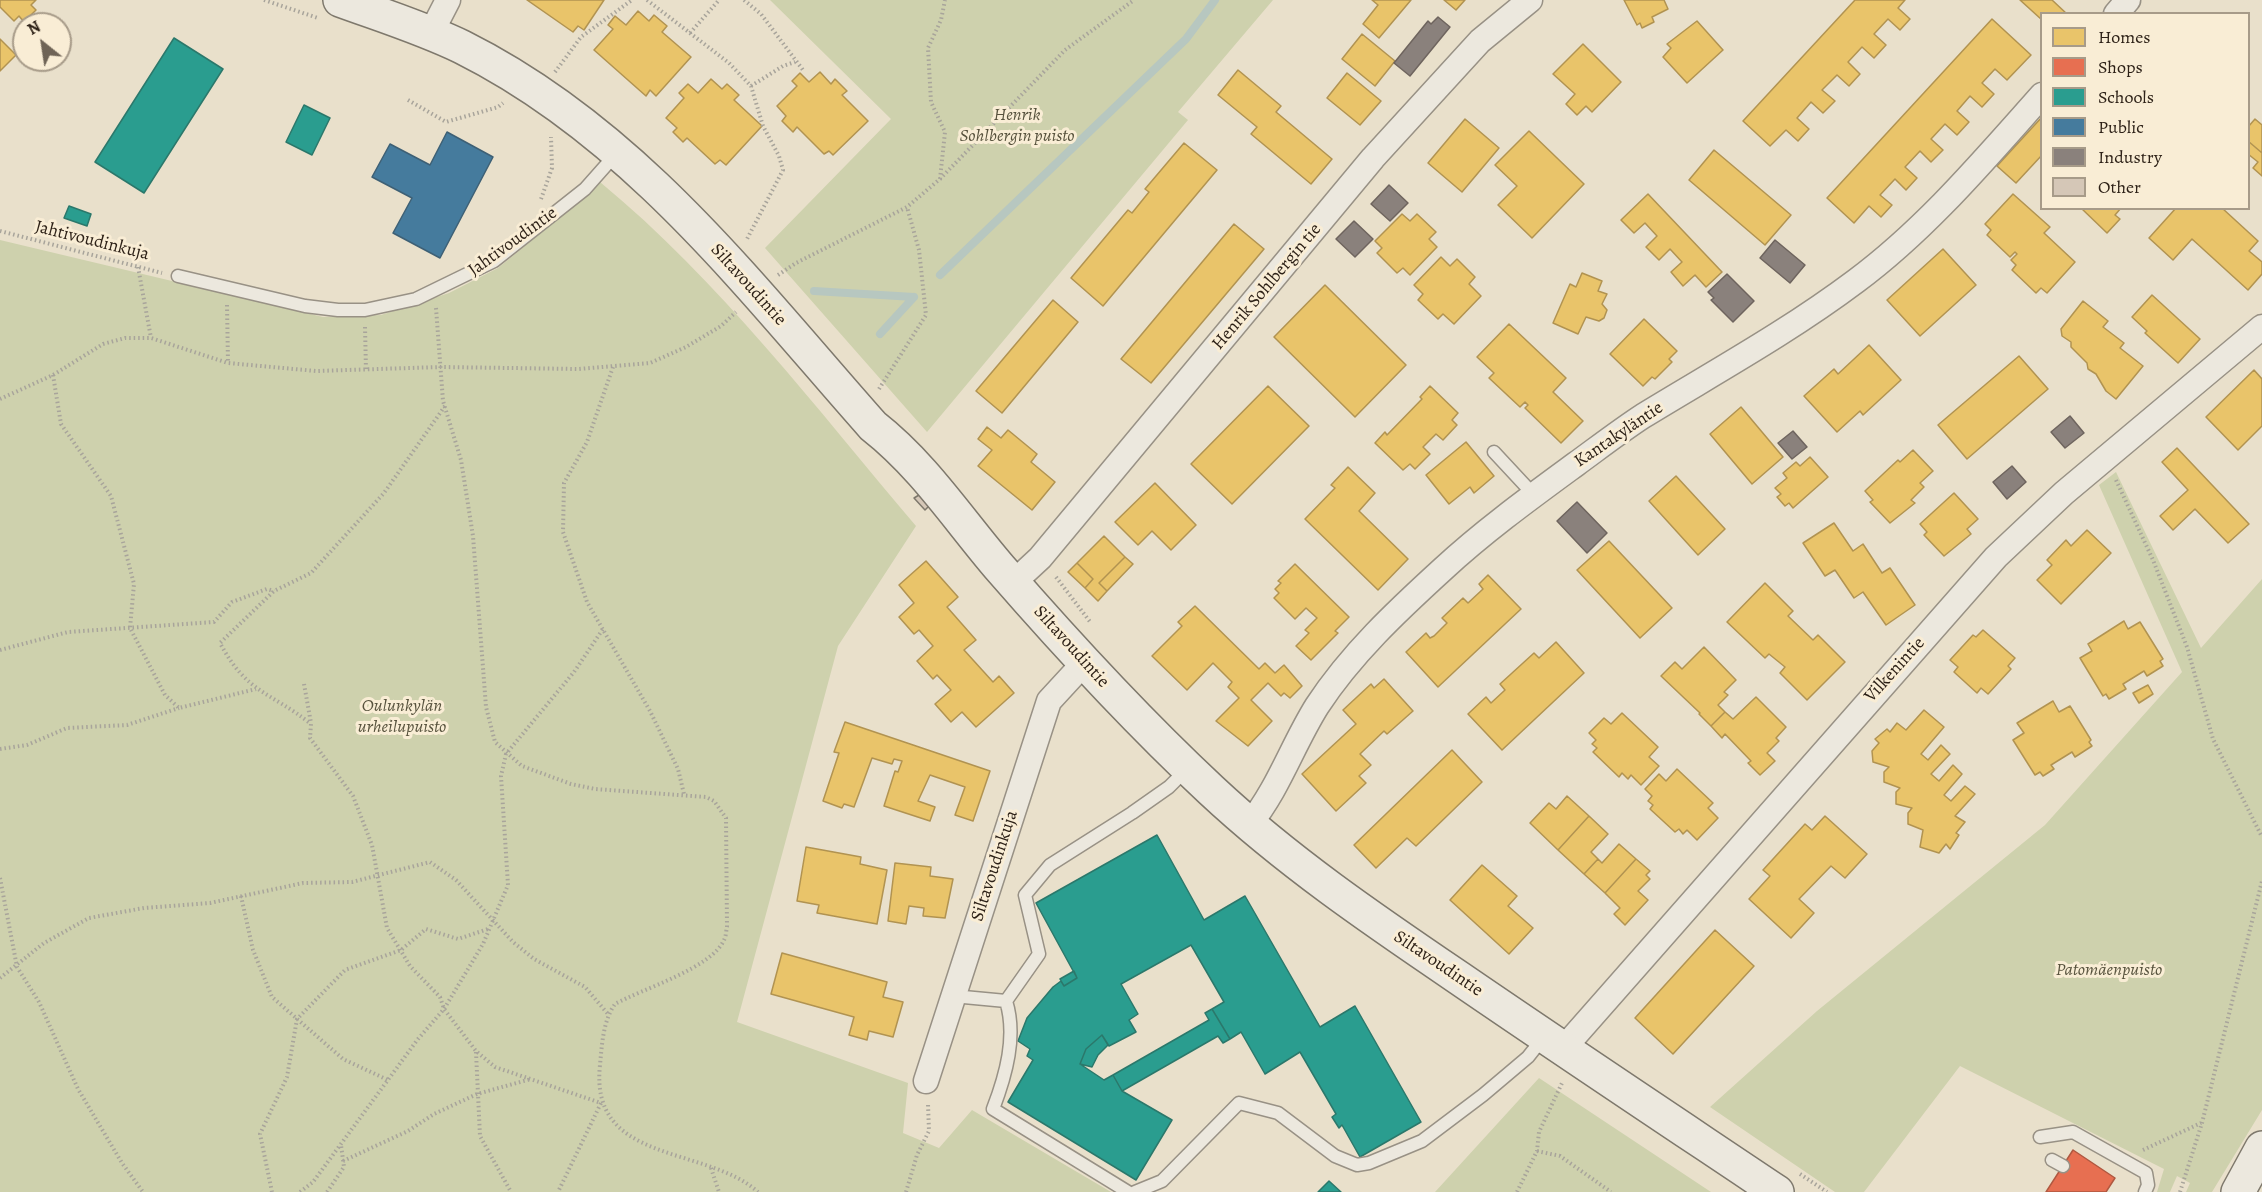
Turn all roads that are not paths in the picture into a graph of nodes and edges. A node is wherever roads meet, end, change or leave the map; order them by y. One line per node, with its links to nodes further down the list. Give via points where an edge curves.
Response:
1 (340, 0): 6 (main road, Siltavoudintie)
2 (448, 0): 6 (street)
3 (1530, 0): 13 (street, Henrik Sohlbergin tie, via 1480,41 1374,158 1040,558)
4 (2128, 0): 5 (street)
5 (2118, 12)
6 (431, 33): 8 (main road, Siltavoudintie, via 531,73)
7 (2040, 97): 12 (street, Kantakyläntie, via 1949,197 1897,249 1859,279 1760,348 1640,418)
8 (619, 151): 9 (lane, Jahtivoudintie, via 585,189 494,261 416,299 365,310 305,306); 13 (main road, Siltavoudintie, via 669,198 873,426 901,448 939,489)
9 (177, 276)
10 (2262, 327): 19 (street, Vilkenintie, via 2105,457 1996,557)
11 (1494, 452): 12 (lane)
12 (1534, 495): 16 (street, Kantakyläntie, via 1444,568 1365,644 1316,709 1268,801)
13 (1013, 583): 14 (main road, Siltavoudintie)
14 (1084, 663): 15 (main road, Siltavoudintie); 17 (street, Siltavoudinkuja, via 1049,701)
15 (1188, 768): 16 (main road, Siltavoudintie); 18 (lane, via 1169,787 1050,865 1025,895 1039,954)
16 (1249, 825): 19 (main road, Siltavoudintie, via 1318,880)
17 (954, 996): 18 (lane); 20 (street, Siltavoudinkuja)
18 (1006, 1001): 24 (lane, via 1012,1021 1004,1079 993,1109)
19 (1553, 1043): 23 (main road, Siltavoudintie); 25 (lane, via 1519,1064 1422,1141 1369,1163 1357,1165 1335,1156 1278,1113 1239,1103 1162,1181)
20 (926, 1081)
21 (2040, 1137): 26 (lane, via 2073,1132 2146,1173)
22 (2262, 1148): 27 (main road)
23 (1786, 1181)
24 (1128, 1192)
25 (1135, 1192)
26 (2145, 1192)
27 (2238, 1192)

